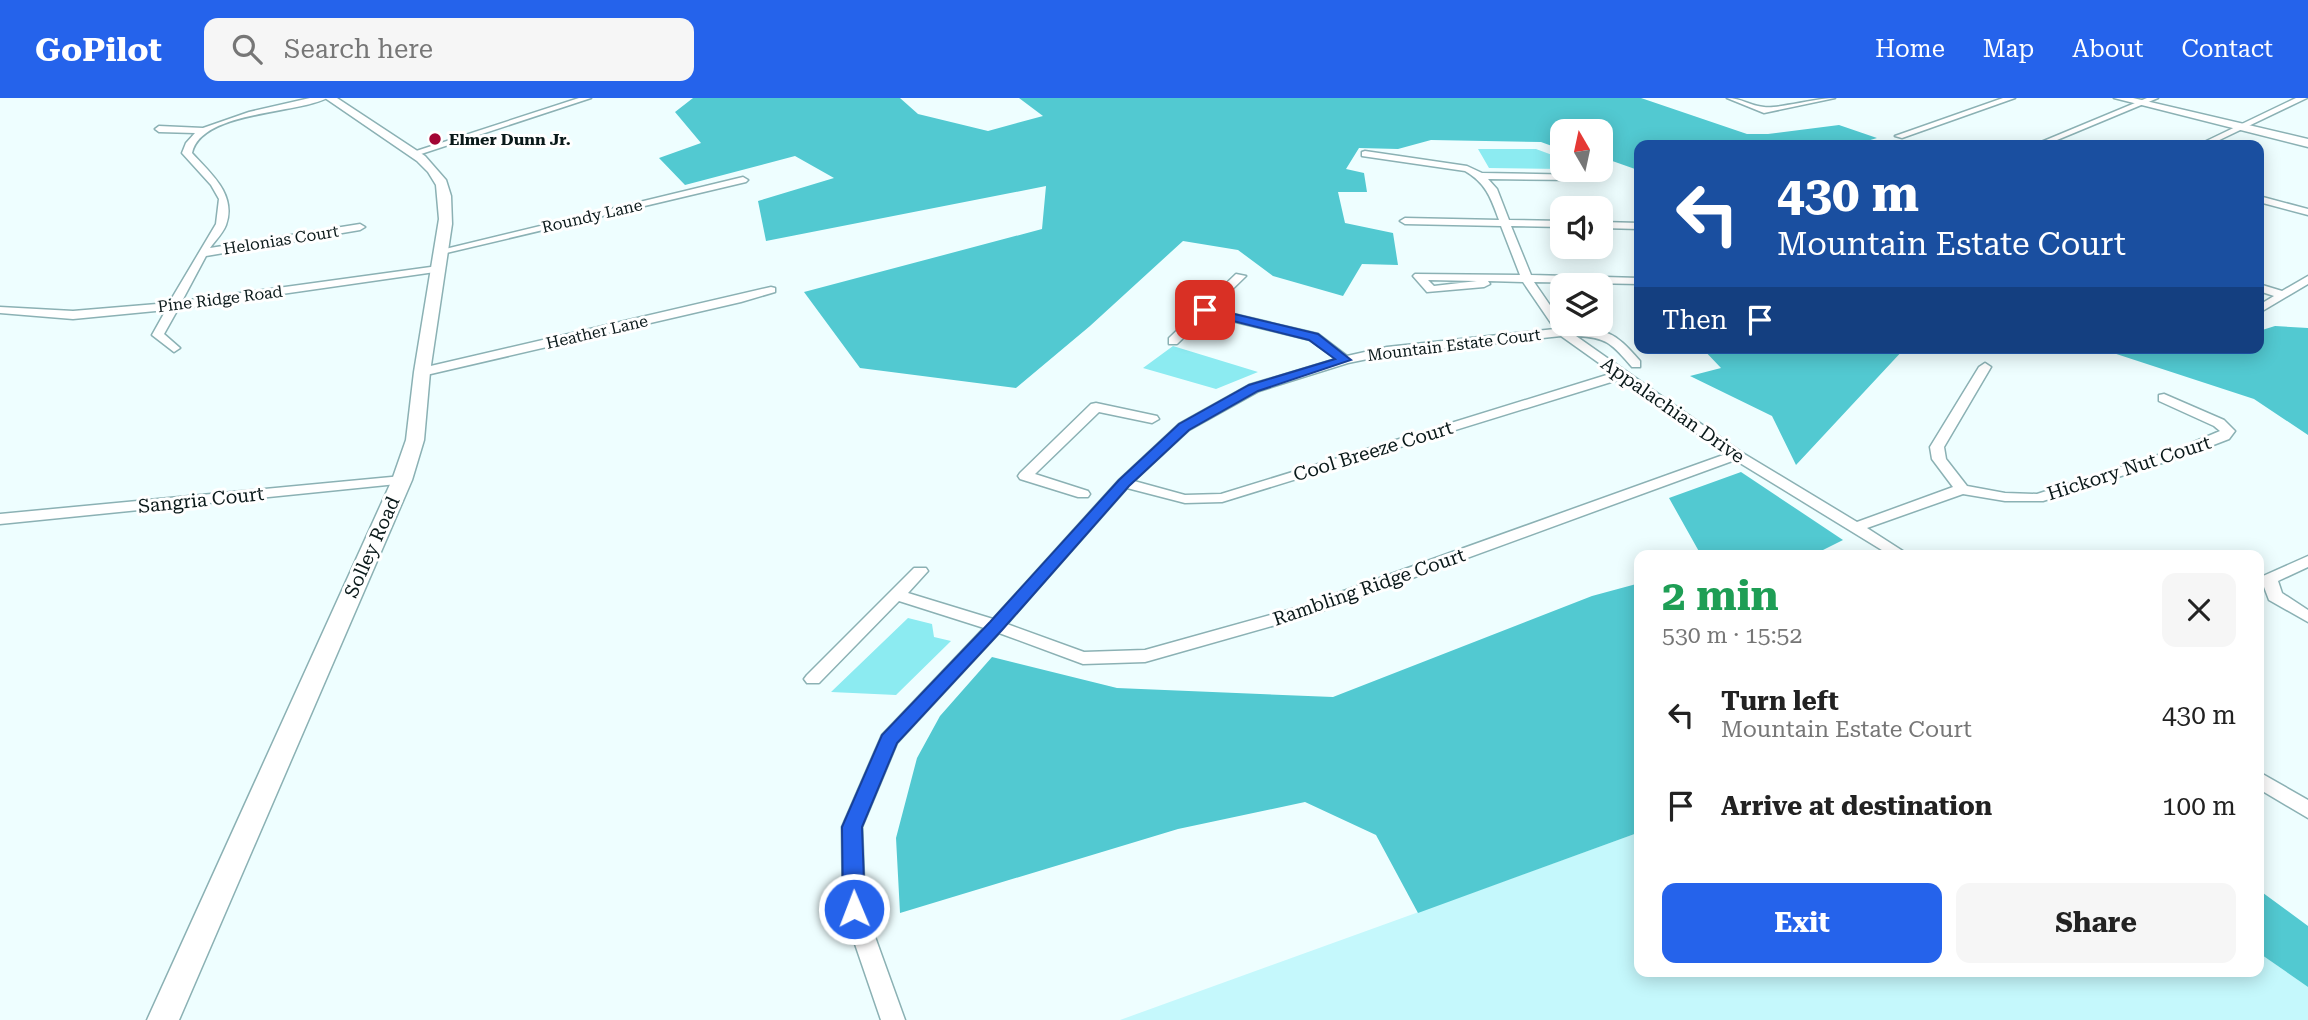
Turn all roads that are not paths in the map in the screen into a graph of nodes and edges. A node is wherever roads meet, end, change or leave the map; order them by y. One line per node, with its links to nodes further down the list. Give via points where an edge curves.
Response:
1 (323, 98): 13 (street, via 256,112)
2 (330, 98): 18 (main road, Solley Road)
3 (587, 98): 18 (street)
4 (1731, 98): 5 (street, via 1764,110)
5 (1831, 98)
6 (2011, 98): 14 (street)
7 (2119, 98): 10 (main road)
8 (2154, 98): 10 (street)
9 (2302, 98): 11 (street)
10 (2141, 103): 11 (main road); 15 (street)
11 (2239, 126): 16 (street); 17 (main road)
12 (159, 130): 13 (street)
13 (204, 131): 31 (street, via 190,142 187,153 224,199 221,224)
14 (1899, 136)
15 (2050, 140)
16 (2212, 140)
17 (2308, 143)
18 (415, 153): 32 (main road, Solley Road, via 442,183 446,204)
19 (1366, 155): 20 (street, via 1466,169)
20 (1480, 176): 21 (street); 26 (street, Appalachian Drive, via 1492,189)
21 (1550, 177)
22 (743, 180): 32 (street, Roundy Lane)
23 (2264, 199): 24 (street)
24 (2308, 212)
25 (1405, 221): 26 (street)
26 (1504, 223): 27 (street); 36 (street, Appalachian Drive)
27 (1550, 224)
28 (1613, 225): 29 (street)
29 (1634, 226)
30 (360, 227): 31 (street, Helonias Court)
31 (202, 253): 41 (street)
32 (440, 260): 41 (street, Pine Ridge Road); 54 (main road, Solley Road)
33 (1240, 276): 44 (street)
34 (1481, 278): 36 (street)
35 (2308, 279): 40 (street)
36 (1527, 280): 37 (street); 45 (street, Appalachian Drive)
37 (1634, 281)
38 (2264, 289): 40 (street)
39 (771, 290): 54 (street, Heather Lane)
40 (2284, 295): 42 (street)
41 (173, 306): 43 (street, Pine Ridge Road, via 73,315); 50 (street, via 158,335)
42 (2264, 307)
43 (0, 310)
44 (1205, 310): 49 (street); 51 (street, Mountain Estate Court, via 1314,337)
45 (1550, 313)
46 (1550, 333): 51 (street, Mountain Estate Court, via 1387,351)
47 (1568, 336): 55 (street, Appalachian Drive)
48 (1605, 336): 52 (street, Mountain Estate Court)
49 (1173, 341)
50 (174, 348)
51 (1345, 360): 60 (street, Mountain Estate Court, via 1242,394 1184,427)
52 (1636, 364)
53 (1986, 367): 61 (street, via 1937,447 1939,459)
54 (422, 372): 59 (main road, Solley Road, via 415,440)
55 (1620, 375): 58 (street, Appalachian Drive); 60 (street, Cool Breeze Court, via 1222,498 1185,499)
56 (2164, 398): 61 (street, Hickory Nut Court, via 2228,431 2185,451 2039,498)
57 (1153, 419): 62 (street, via 1096,407 1025,476)
58 (1736, 455): 64 (street, Appalachian Drive); 70 (street, Rambling Ridge Court, via 1305,611 1145,656 1083,658)
59 (402, 480): 63 (street, Sangria Court); 74 (main road, Solley Road)
60 (1124, 483): 70 (street, Mountain Estate Court)
61 (1962, 489): 64 (street)
62 (1083, 494)
63 (0, 519)
64 (1856, 527): 65 (street, Appalachian Drive)
65 (1893, 550)
66 (2308, 561): 69 (street, via 2269,579 2275,596)
67 (920, 571): 68 (street)
68 (897, 595): 70 (street, Rambling Ridge Court); 71 (street)
69 (2308, 617)
70 (996, 626): 75 (street, Mountain Estate Court, via 889,740 852,827 854,909)
71 (813, 679)
72 (2264, 782): 73 (street)
73 (2308, 810)
74 (163, 1020)
75 (893, 1020)

